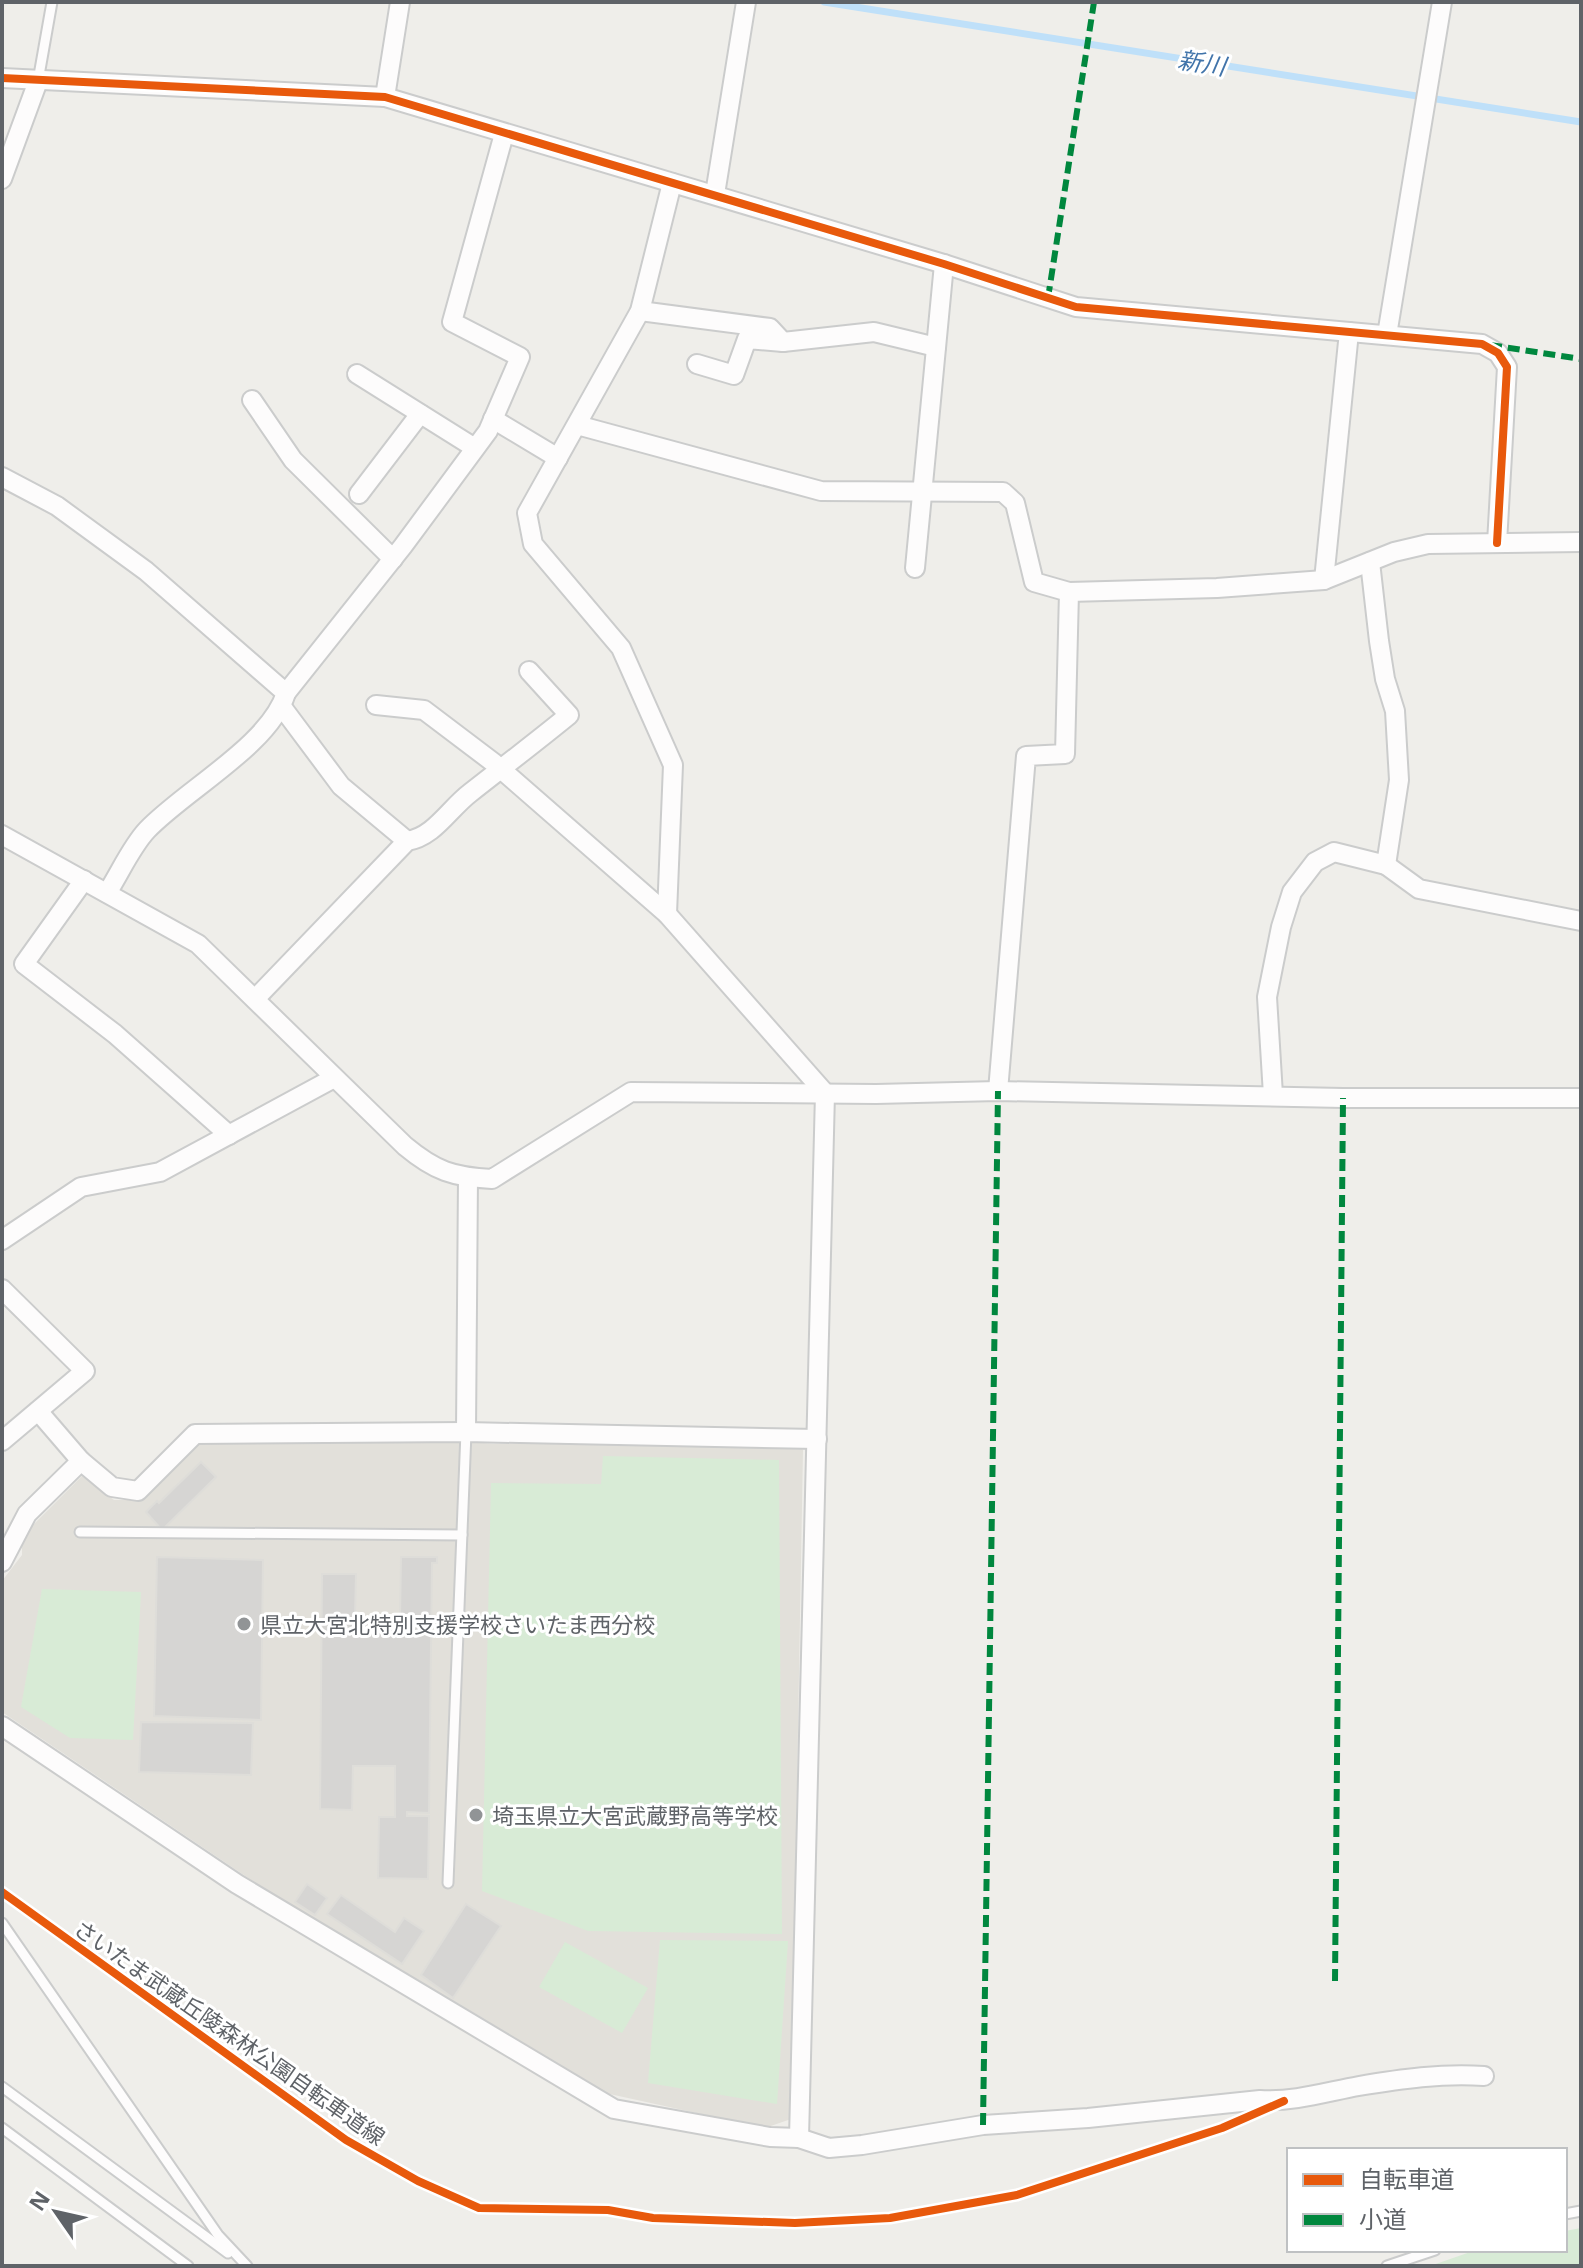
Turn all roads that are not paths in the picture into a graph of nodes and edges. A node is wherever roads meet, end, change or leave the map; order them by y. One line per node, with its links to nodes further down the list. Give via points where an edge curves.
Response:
1 (52, 2): 6 (lane)
2 (400, 2): 7 (street)
3 (746, 2): 11 (street)
4 (1442, 2): 15 (street)
5 (2, 78): 6 (street)
6 (38, 81): 7 (street); 9 (street)
7 (385, 97): 8 (street)
8 (504, 134): 10 (street); 22 (street, via 452,322 520,357)
9 (2, 179)
10 (672, 183): 11 (street); 13 (street)
11 (715, 194): 12 (street)
12 (944, 264): 14 (street, via 1076,307); 17 (street)
13 (640, 311): 16 (street, via 770,328); 23 (street)
14 (1349, 332): 15 (street); 34 (street)
15 (1387, 335): 30 (street, via 1482,344 1498,353 1507,367)
16 (783, 342): 17 (street, via 874,332); 18 (street, via 747,339 734,375)
17 (936, 347): 27 (street)
18 (697, 364)
19 (357, 374): 21 (street)
20 (252, 400): 31 (street, via 293,460)
21 (420, 414): 24 (street); 28 (street)
22 (493, 419): 24 (street); 25 (street)
23 (577, 425): 25 (street); 27 (street, via 821,491)
24 (475, 448): 31 (street)
25 (558, 458): 45 (street, via 527,513 533,544 621,648 673,765)
26 (2, 477): 37 (street, via 57,506 146,571)
27 (923, 492): 33 (street); 35 (street, via 1003,492 1015,503 1034,582)
28 (359, 494)
29 (1581, 542): 30 (street)
30 (1497, 543): 32 (street, via 1428,544)
31 (393, 559): 37 (street)
32 (1370, 562): 34 (street); 42 (street, via 1381,654 1395,711 1399,780)
33 (915, 568)
34 (1324, 580): 35 (street)
35 (1069, 592): 49 (street, via 1065,754 1026,756)
36 (529, 671): 39 (street, via 569,715)
37 (284, 700): 41 (street, via 341,786); 44 (street, via 255,738 146,831)
38 (376, 705): 39 (street, via 424,710)
39 (502, 770): 41 (street, via 421,839); 45 (street)
40 (2, 835): 43 (street)
41 (407, 841): 47 (street)
42 (1386, 865): 46 (street, via 1419,889); 51 (street, via 1334,852 1315,862 1292,892 1267,997)
43 (84, 880): 44 (street); 53 (street, via 24,964 115,1034)
44 (107, 893): 47 (street, via 198,944)
45 (667, 914): 50 (street)
46 (1581, 921)
47 (255, 999): 48 (street)
48 (334, 1078): 53 (street); 54 (street, via 427,1164)
49 (998, 1091): 50 (street); 51 (street)
50 (825, 1093): 54 (street, via 631,1092 492,1179); 59 (street)
51 (1273, 1095): 52 (street)
52 (1581, 1098)
53 (229, 1135): 55 (street, via 160,1172 81,1187)
54 (468, 1177): 58 (street)
55 (2, 1240)
56 (2, 1289): 57 (street, via 85,1371)
57 (38, 1411): 60 (street); 61 (street)
58 (466, 1432): 59 (street); 61 (street, via 195,1434 138,1491 112,1487); 63 (lane)
59 (817, 1439): 71 (street)
60 (2, 1441)
61 (81, 1461): 64 (street, via 27,1514)
62 (80, 1532): 63 (lane)
63 (462, 1535): 66 (lane)
64 (2, 1562)
65 (2, 1726): 71 (street, via 237,1884 614,2109)
66 (448, 1883)
67 (2, 1923): 74 (lane, via 218,2235)
68 (1484, 2076): 71 (street, via 1451,2074 1284,2101 983,2125 829,2148)
69 (2, 2087): 74 (lane)
70 (2, 2128): 73 (lane)
71 (799, 2138)
72 (1429, 2252): 75 (lane)
73 (188, 2266)
74 (247, 2266)
75 (1387, 2266)

